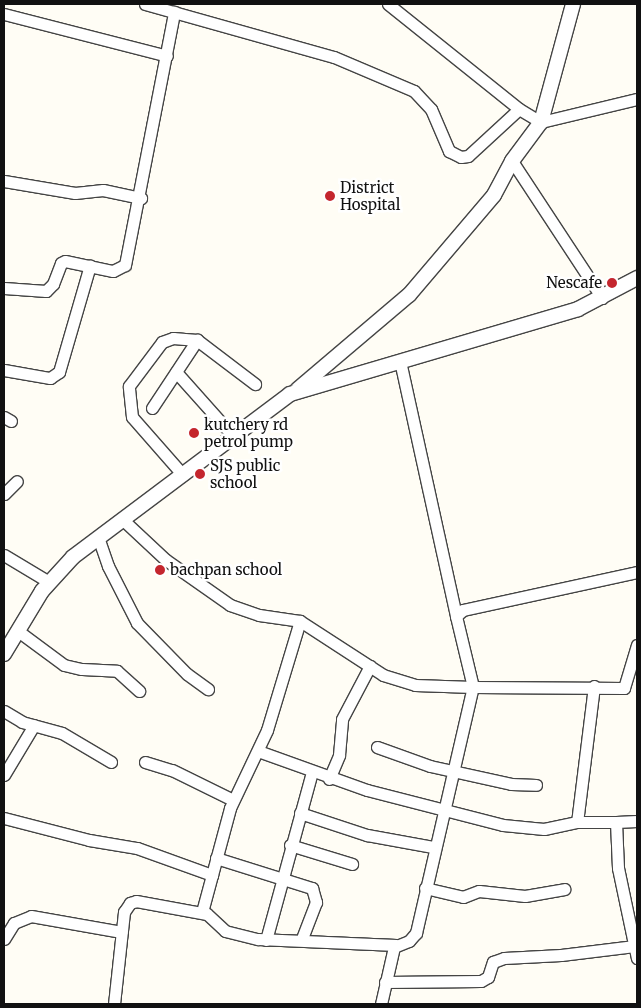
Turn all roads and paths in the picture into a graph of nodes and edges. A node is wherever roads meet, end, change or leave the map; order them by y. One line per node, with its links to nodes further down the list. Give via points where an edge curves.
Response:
1 (145, 4): 4 (street)
2 (388, 4): 8 (street)
3 (573, 4): 9 (street)
4 (174, 12): 6 (street); 8 (street, via 334,57 414,91 431,109 449,151 454,155 468,156)
5 (4, 14): 6 (street)
6 (167, 56): 12 (street)
7 (637, 99): 9 (street)
8 (519, 109): 9 (street)
9 (541, 122): 10 (street)
10 (512, 162): 16 (street); 22 (street, via 483,210 410,295 336,360)
11 (4, 181): 12 (street, via 75,193 104,190)
12 (141, 198): 13 (street, via 125,265 112,271)
13 (90, 265): 15 (street, via 71,260 60,263 53,284 44,292); 19 (street, via 59,372 50,378)
14 (637, 278): 16 (street)
15 (4, 288)
16 (602, 298): 18 (street, via 578,309)
17 (197, 340): 20 (street); 21 (street); 25 (street, via 173,338 162,342 129,386 132,417)
18 (400, 361): 22 (street); 33 (street)
19 (4, 370)
20 (176, 372): 23 (street); 24 (street)
21 (255, 384)
22 (290, 394): 24 (street)
23 (152, 408)
24 (234, 436): 25 (street)
25 (183, 475): 28 (street)
26 (17, 481): 27 (street)
27 (4, 494)
28 (122, 520): 29 (street); 34 (street, via 166,560 230,605 259,615)
29 (98, 537): 32 (street); 41 (street, via 108,566 137,622 187,674)
30 (4, 555): 32 (street)
31 (637, 572): 33 (street, via 463,610)
32 (50, 582): 35 (street)
33 (456, 616): 40 (street)
34 (300, 622): 38 (street); 46 (street, via 285,677)
35 (18, 631): 37 (street); 42 (street, via 64,665 82,670 117,671)
36 (637, 646): 39 (street, via 624,688)
37 (4, 654)
38 (370, 666): 40 (street, via 404,683); 52 (street, via 342,720 339,755)
39 (594, 686): 40 (street); 59 (street)
40 (473, 687): 49 (street)
41 (208, 689)
42 (139, 691)
43 (4, 712): 44 (street)
44 (34, 725): 47 (street, via 62,734); 51 (street)
45 (377, 747): 49 (street)
46 (258, 751): 50 (street); 54 (street)
47 (111, 762)
48 (145, 762): 54 (street, via 172,770)
49 (452, 771): 53 (street); 55 (street)
50 (312, 772): 52 (street); 56 (street)
51 (4, 775)
52 (329, 779): 55 (street)
53 (536, 786)
54 (233, 800): 63 (street)
55 (442, 811): 59 (street, via 531,829); 62 (street)
56 (300, 813): 61 (street); 62 (street, via 367,835)
57 (4, 818): 65 (street, via 89,840 137,848)
58 (637, 821): 60 (street)
59 (577, 822): 60 (street)
60 (616, 822): 70 (street, via 618,868)
61 (290, 845): 64 (street); 66 (street)
62 (434, 847): 67 (street)
63 (216, 858): 65 (street); 66 (street)
64 (352, 864)
65 (212, 875): 69 (street)
66 (282, 877): 73 (street, via 307,885 315,892 316,902); 74 (street)
67 (425, 888): 68 (street, via 463,897 479,891 525,896); 75 (street, via 416,933 409,941)
68 (564, 889)
69 (202, 912): 71 (street, via 136,901 126,906); 74 (street, via 212,916 225,931)
70 (632, 921): 76 (street)
71 (122, 932): 72 (street, via 32,916 14,923); 79 (street)
72 (4, 939)
73 (302, 939): 74 (street); 75 (street)
74 (266, 940)
75 (396, 945): 78 (street)
76 (634, 946): 77 (street); 78 (street, via 562,956 504,958 494,962 488,976 481,981)
77 (637, 958)
78 (385, 982): 80 (street)
79 (114, 1004)
80 (381, 1004)

